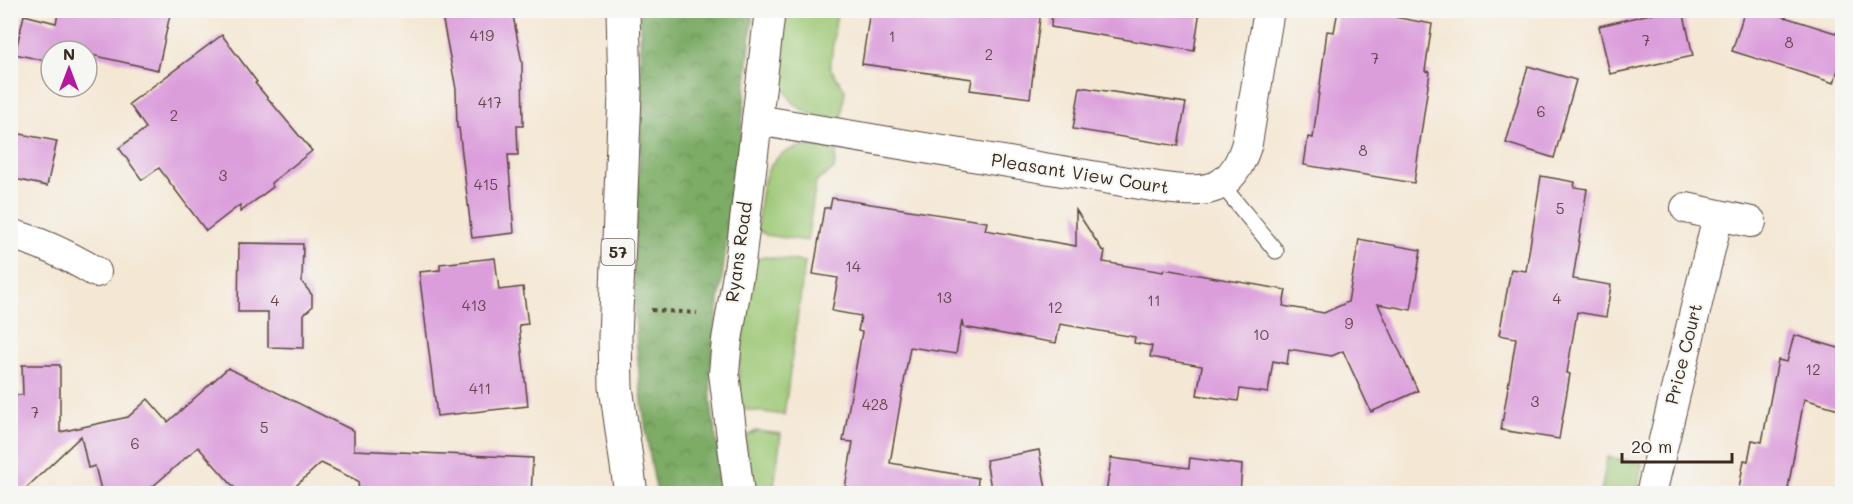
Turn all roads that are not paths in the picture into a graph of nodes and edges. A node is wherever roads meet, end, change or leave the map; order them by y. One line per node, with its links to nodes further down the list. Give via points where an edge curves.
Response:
1 (623, 10): 12 (main road, 57, via 625,94 616,387)
2 (770, 10): 4 (street, Ryans Road)
3 (1269, 10): 5 (street, via 1243,158)
4 (757, 120): 5 (street, Pleasant View Court, via 1158,188 1201,190); 13 (street, Ryans Road, via 724,373)
5 (1221, 184): 10 (lane)
6 (1686, 208): 7 (street)
7 (1718, 216): 8 (street); 14 (street, Price Court)
8 (1751, 222)
9 (10, 234): 11 (street, via 46,246)
10 (1276, 251)
11 (96, 272)
12 (631, 494)
13 (739, 494)
14 (1650, 494)

